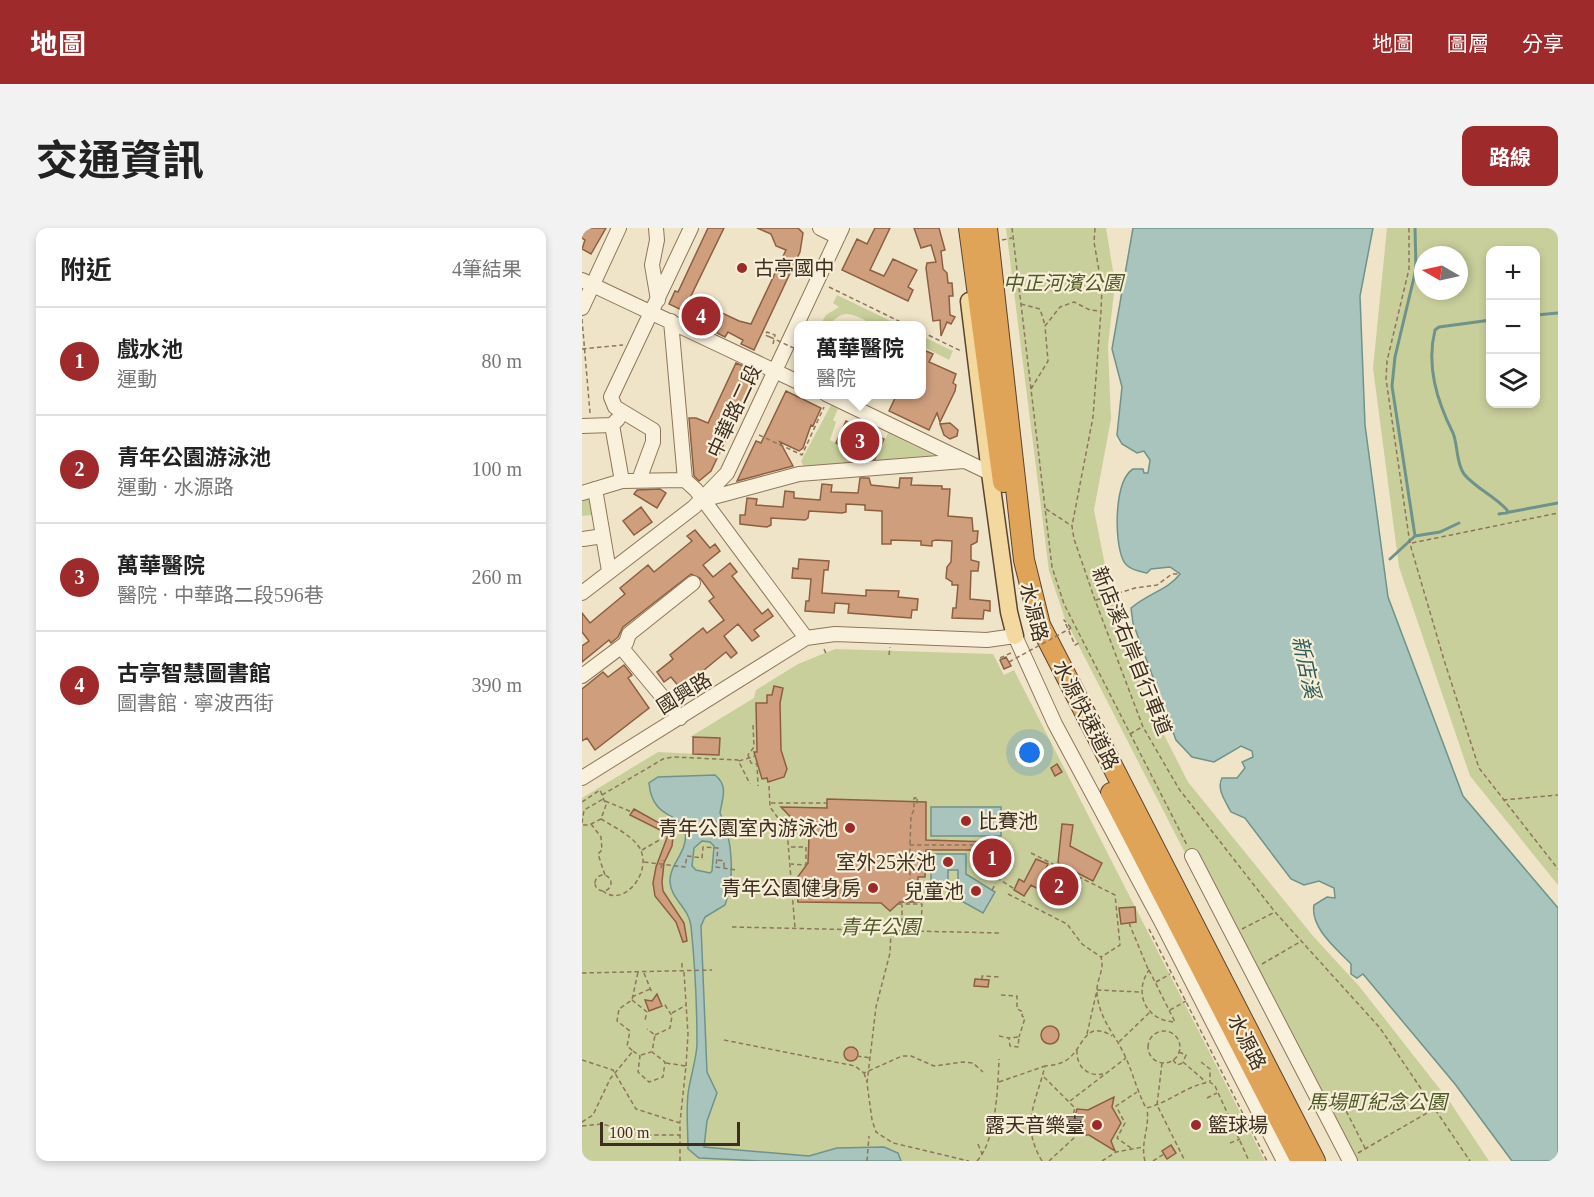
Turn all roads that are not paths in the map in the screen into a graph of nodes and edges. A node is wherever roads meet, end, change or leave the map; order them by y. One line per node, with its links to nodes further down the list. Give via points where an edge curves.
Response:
1 (620, 228): 10 (street)
2 (656, 228): 11 (street, via 652,265)
3 (691, 228): 11 (street)
4 (820, 228): 9 (street)
5 (960, 228): 25 (main road, 水源路)
6 (969, 228): 45 (highway, 水源快速道路, via 1016,582 1039,649)
7 (977, 228): 19 (highway, via 990,323)
8 (987, 228): 19 (highway, 水源快速道路)
9 (840, 232): 15 (street, 中華路二段)
10 (587, 282): 12 (street); 13 (street)
11 (658, 300): 13 (street)
12 (582, 308)
13 (652, 313): 14 (street); 21 (street, via 611,397 615,408)
14 (671, 321): 17 (street); 27 (street)
15 (798, 321)
16 (794, 330): 17 (street, 中華路二段)
17 (775, 370): 18 (street); 30 (street, 中華路二段, via 727,472)
18 (794, 380)
19 (1006, 392): 46 (highway, 水源快速道路, via 1024,560 1040,625)
20 (835, 399): 24 (street)
21 (624, 414): 22 (street); 26 (street, via 653,430 653,442)
22 (612, 425): 23 (street); 28 (street)
23 (586, 426)
24 (964, 461): 25 (street); 30 (street, via 799,474)
25 (990, 473): 37 (main road, 水源路)
26 (639, 480): 27 (street); 28 (street)
27 (685, 480): 30 (street)
28 (622, 481): 29 (street)
29 (589, 491): 31 (street)
30 (701, 500): 33 (street, 中華路二段); 36 (street)
31 (603, 536): 32 (street); 33 (street)
32 (583, 539)
33 (609, 571): 35 (street, 中華路二段)
34 (693, 584): 38 (street, via 629,634)
35 (582, 593)
36 (806, 638): 37 (street, 國興路, via 835,634); 40 (street, 國興路)
37 (1014, 644): 44 (street, 水源路)
38 (621, 647): 39 (street); 40 (street)
39 (582, 676)
40 (680, 718): 41 (street, 國興路)
41 (582, 778)
42 (1192, 856): 43 (street)
43 (1350, 1160)
44 (1284, 1161)
45 (1300, 1161)
46 (1316, 1161)

